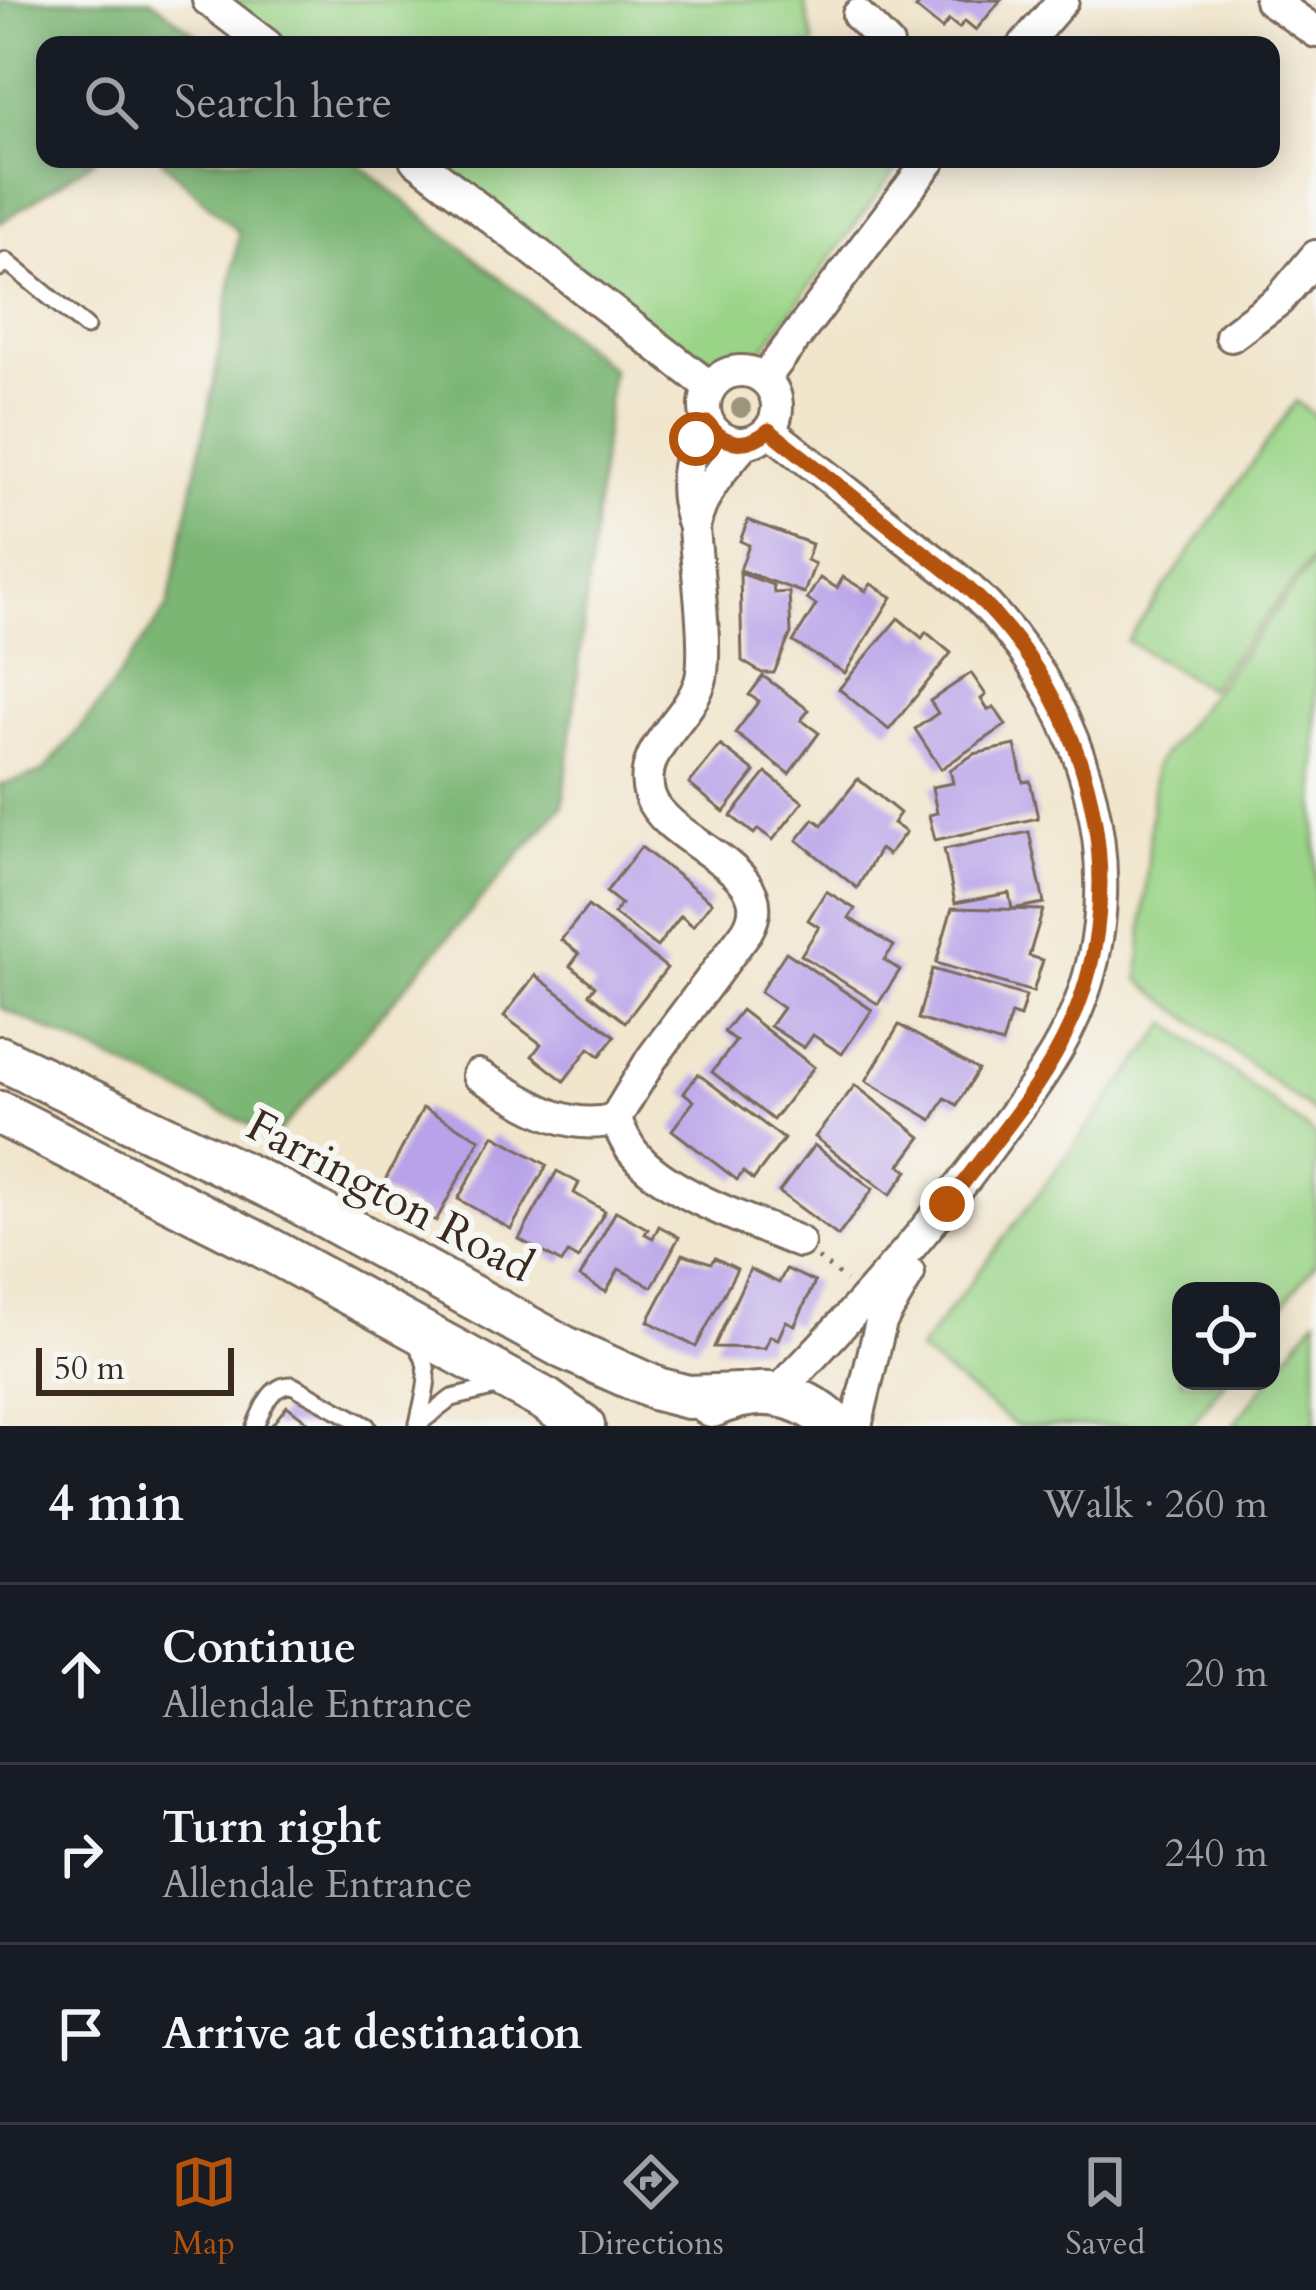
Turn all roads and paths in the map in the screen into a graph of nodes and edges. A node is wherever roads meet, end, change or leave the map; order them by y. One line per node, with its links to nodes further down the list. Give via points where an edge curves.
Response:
1 (208, 0): 6 (street)
2 (1063, 0): 8 (street)
3 (1270, 0): 5 (street)
4 (858, 16): 7 (street)
5 (1316, 32)
6 (255, 36)
7 (879, 36)
8 (1032, 36)
9 (427, 168): 16 (street)
10 (924, 168): 15 (street)
11 (1316, 256): 14 (street, via 1280,300)
12 (0, 268): 13 (lane, via 7,261)
13 (86, 327)
14 (1232, 336)
15 (764, 379): 16 (street, via 732,371); 18 (street, via 777,404)
16 (710, 387): 17 (street)
17 (708, 423): 18 (street, via 724,440); 19 (street, via 688,467)
18 (757, 436): 19 (street, via 714,480); 24 (street, via 955,577 996,616 1052,696 1094,810 1100,907 1082,995 1039,1081)
19 (694, 527): 23 (street, via 702,674 651,760 647,787 659,814 743,879 755,913)
20 (0, 1058): 29 (main road, Farrington Road, via 283,1193 657,1389 688,1397)
21 (478, 1075): 23 (street, via 561,1119)
22 (0, 1113): 27 (main road)
23 (615, 1119): 25 (street, via 657,1173)
24 (947, 1204): 29 (street, via 866,1303); 35 (street, via 881,1322)
25 (799, 1242): 26 (path)
26 (856, 1288)
27 (400, 1321): 28 (main road); 28 (lane, via 430,1379 418,1424 452,1397)
28 (516, 1384): 32 (main road)
29 (758, 1394): 33 (main road, via 713,1405); 34 (main road, via 800,1400)
30 (255, 1426): 31 (lane, via 284,1384)
31 (367, 1426)
32 (584, 1426)
33 (688, 1426)
34 (836, 1426)
35 (856, 1426)

